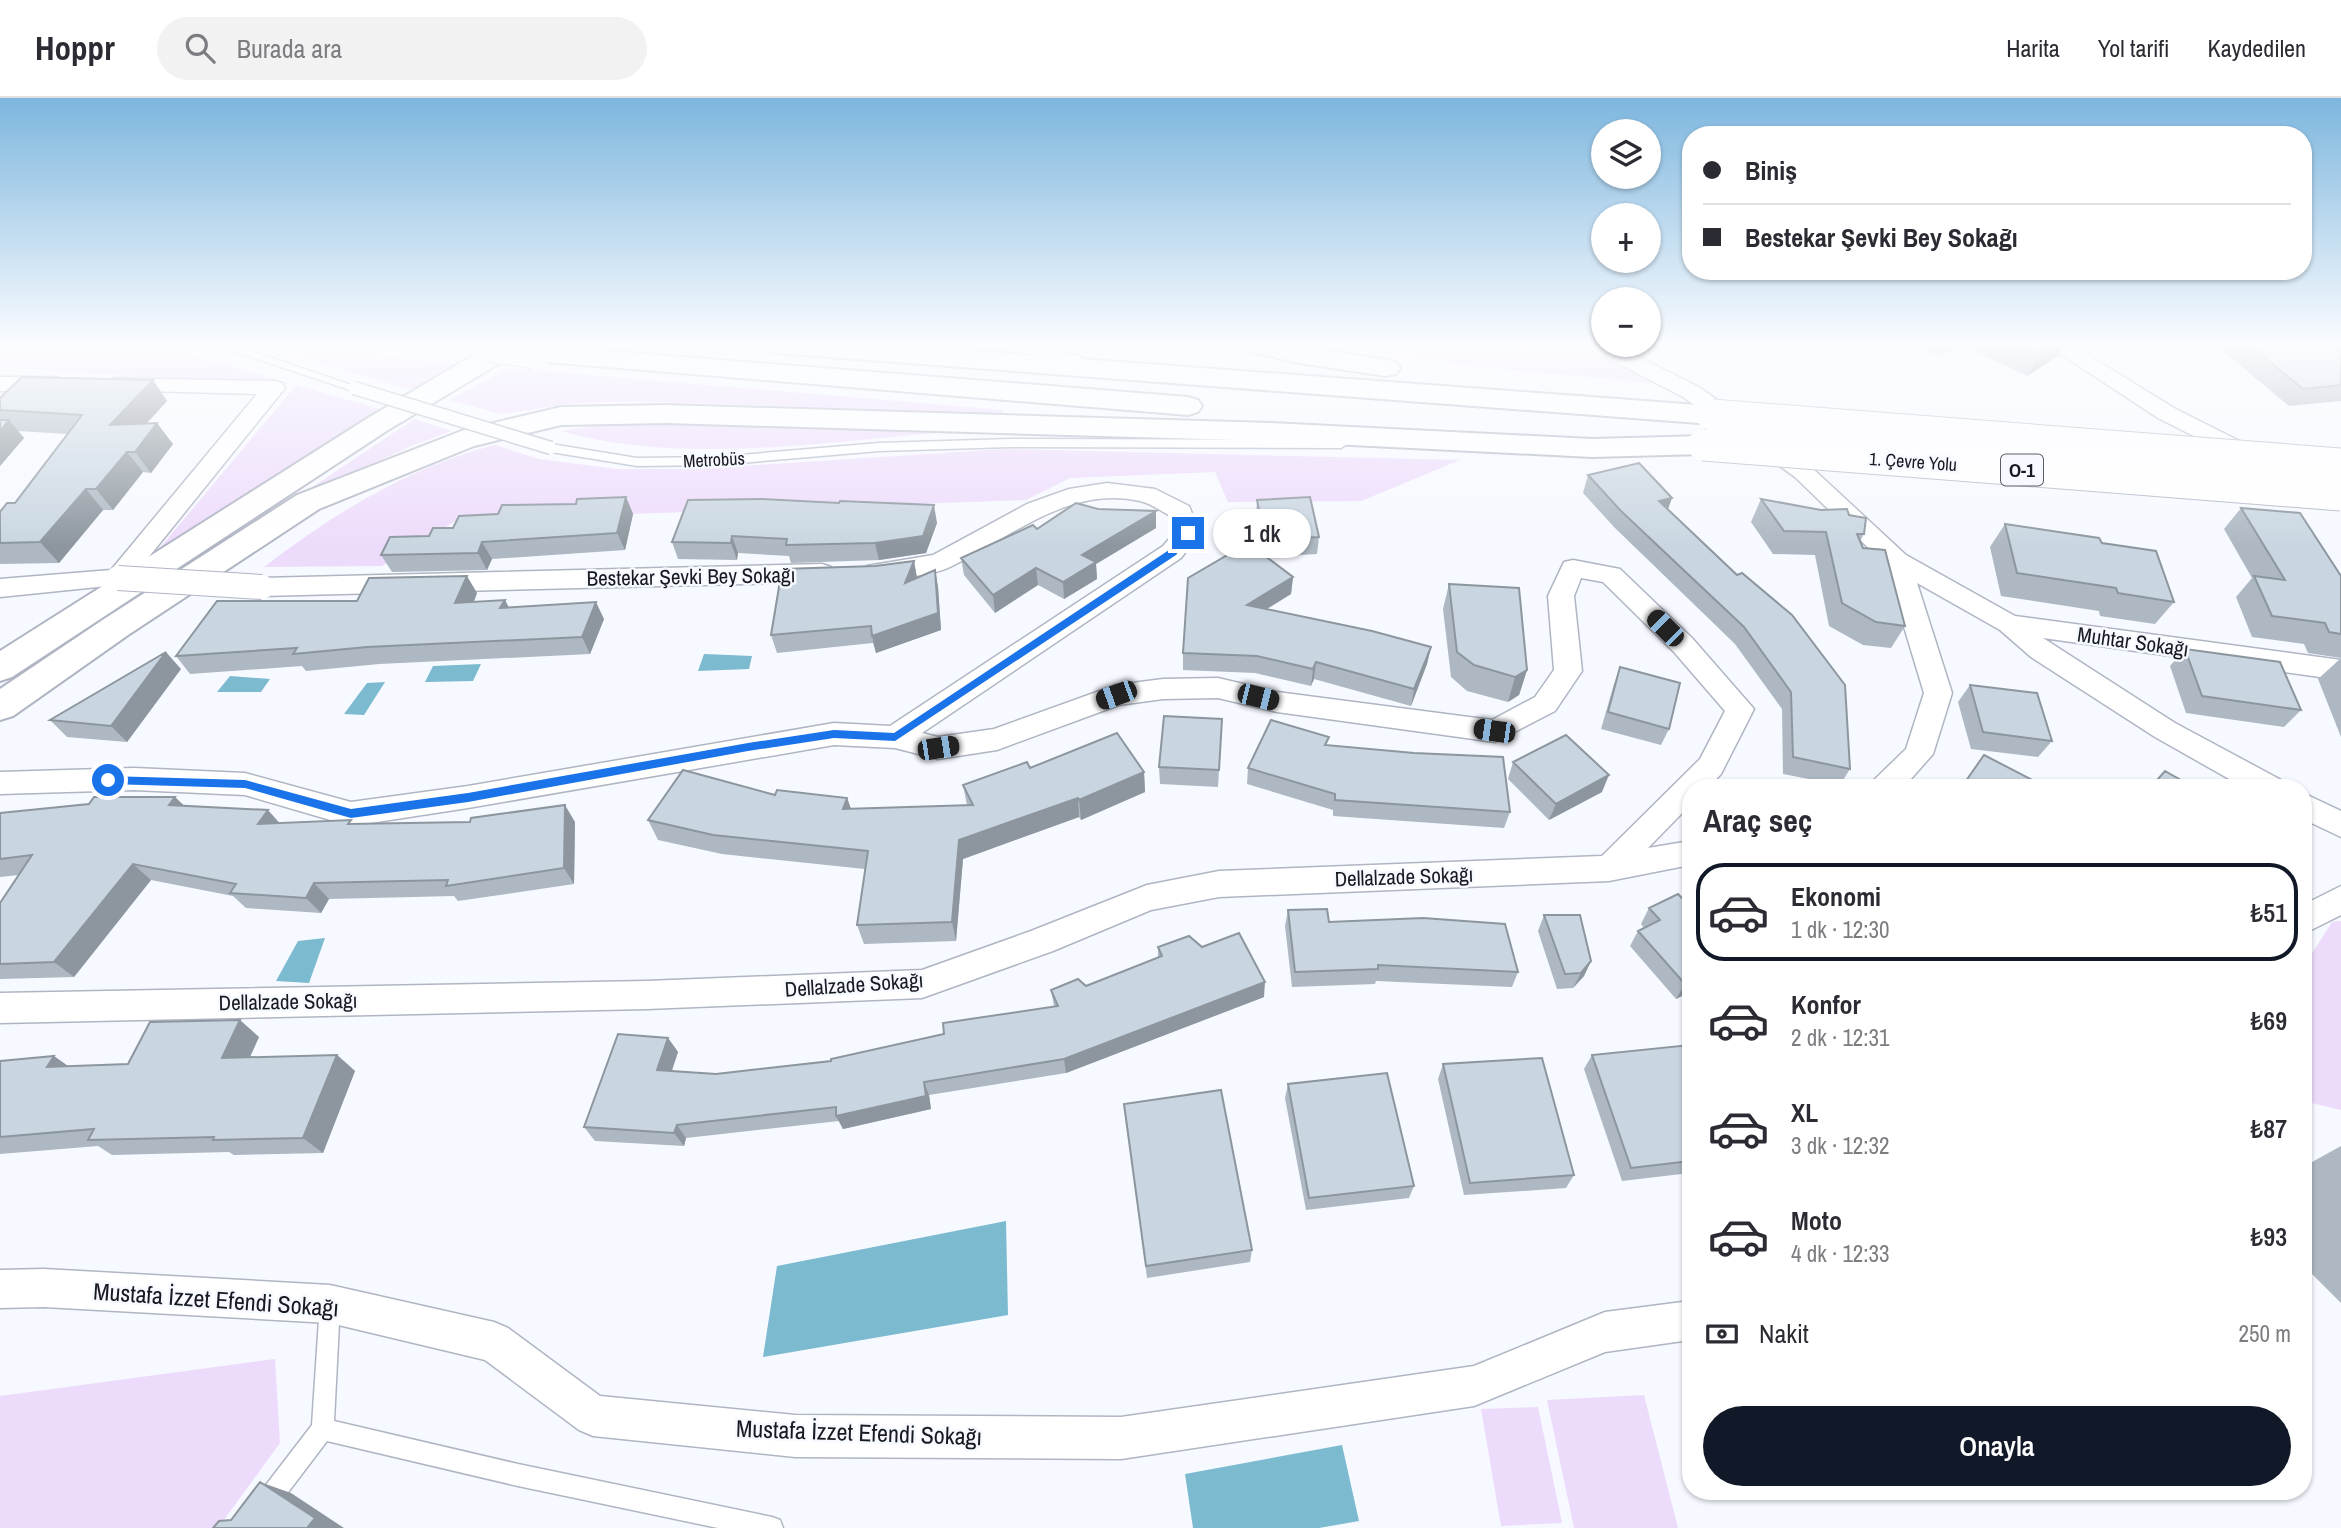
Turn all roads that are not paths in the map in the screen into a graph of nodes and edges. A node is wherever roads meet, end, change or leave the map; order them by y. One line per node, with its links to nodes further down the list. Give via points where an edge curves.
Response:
1 (255, 412): 16 (street)
2 (405, 412): 19 (highway)
3 (432, 412): 10 (lane, Metrobüs, bridge, via 551,448 637,462 1011,443)
4 (1294, 412): 11 (highway, 1. Çevre Yolu / O-1)
5 (1668, 412): 9 (highway, 1. Çevre Yolu / O-1)
6 (1698, 412): 9 (highway)
7 (1719, 412): 15 (street, via 1803,472)
8 (2164, 412): 14 (street)
9 (1712, 415): 12 (highway, 1. Çevre Yolu / O-1, bridge)
10 (1477, 443): 11 (highway, via 1592,448); 21 (highway, via 770,417 561,416 464,439 309,502)
11 (1703, 445): 13 (highway, 1. Çevre Yolu / O-1, bridge)
12 (2341, 464)
13 (2341, 495)
14 (2341, 501)
15 (1897, 561): 18 (street); 24 (street, via 1938,693 1919,754)
16 (118, 578): 17 (street); 22 (street, Bestekar Şevki Bey Sokağı, bridge, via 262,587 879,572 939,562 1069,496 1107,491 1147,494 1180,511 1188,533 1172,552)
17 (0, 588)
18 (2009, 624): 20 (street, Muhtar Sokağı); 25 (street, via 2040,650 2165,730)
19 (0, 668)
20 (2341, 670)
21 (0, 707)
22 (895, 737): 23 (street, via 938,748 997,739 1116,695 1218,688 1277,702 1494,731 1545,704 1567,671 1561,596 1573,568 1611,575 1740,709 1711,766); 26 (street, via 834,734 351,814 245,784 134,779)
23 (1698, 779)
24 (1893, 779)
25 (2255, 779)
26 (0, 783)
27 (1682, 795): 31 (street)
28 (2312, 810): 29 (street)
29 (2341, 825)
30 (1682, 854): 31 (street, Dellalzade Sokağı)
31 (1609, 868): 34 (street, Dellalzade Sokağı, via 1219,884 1147,898 922,984 647,995)
32 (2341, 899): 33 (street)
33 (2312, 916)
34 (0, 1008)
35 (0, 1289): 36 (street, Mustafa İzzet Efendi Sokağı)
36 (330, 1304): 37 (street, Mustafa İzzet Efendi Sokağı, via 494,1342 593,1416 795,1436 1121,1438 1474,1386 1605,1332); 38 (lane)
37 (1682, 1322)
38 (323, 1429): 39 (lane); 40 (lane)
39 (247, 1528)
40 (772, 1528)

